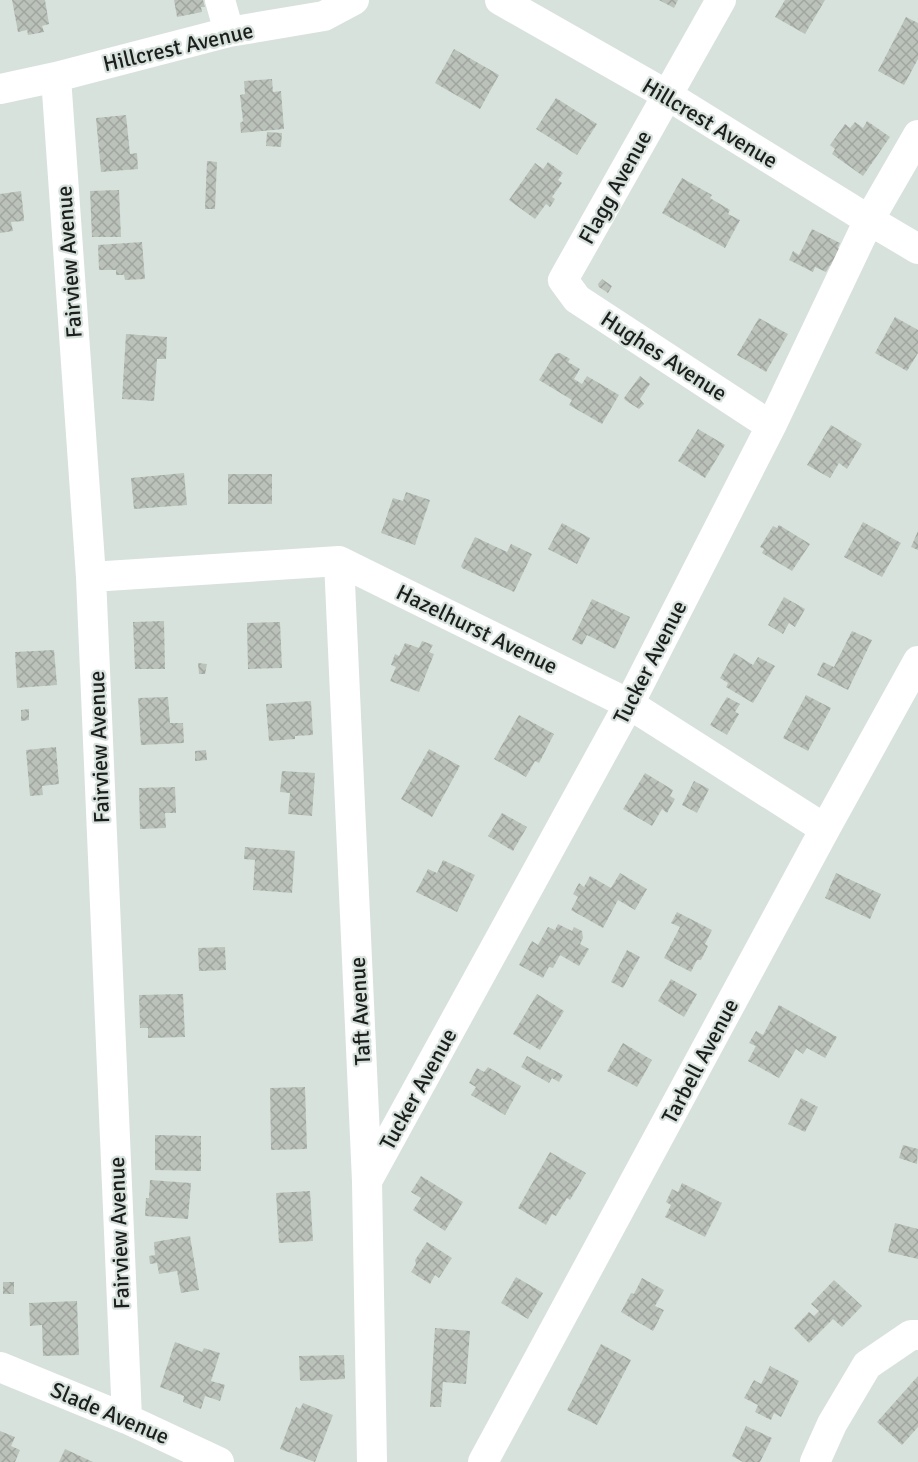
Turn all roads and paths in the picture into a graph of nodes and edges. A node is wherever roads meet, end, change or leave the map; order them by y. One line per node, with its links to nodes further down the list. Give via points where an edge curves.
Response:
1 (220, 0): 5 (street)
2 (354, 0): 5 (street, Hillcrest Avenue, via 324,16)
3 (500, 0): 8 (street, Hillcrest Avenue)
4 (721, 0): 8 (street, Flagg Avenue)
5 (230, 32): 6 (street, Hillcrest Avenue)
6 (56, 76): 7 (street, Hillcrest Avenue); 15 (street, Fairview Avenue)
7 (0, 89)
8 (667, 95): 10 (street, Hillcrest Avenue); 12 (street, Flagg Avenue)
9 (918, 135): 10 (street, Tucker Avenue)
10 (869, 220): 11 (street, Hillcrest Avenue); 13 (street, Tucker Avenue)
11 (918, 249)
12 (563, 280): 13 (street, Hughes Avenue, via 577,299)
13 (771, 426): 17 (street, Tucker Avenue)
14 (339, 561): 15 (street, Hazelhurst Avenue); 17 (street, Hazelhurst Avenue); 19 (street, Taft Avenue)
15 (92, 577): 22 (street, Fairview Avenue)
16 (918, 662): 18 (street, Tarbell Avenue)
17 (629, 704): 18 (street, Hazelhurst Avenue); 19 (street, Tucker Avenue)
18 (825, 830): 25 (street, Tarbell Avenue)
19 (368, 1181): 24 (street, Taft Avenue)
20 (918, 1335): 26 (street, via 911,1335 867,1365)
21 (0, 1367): 22 (street, Slade Avenue)
22 (127, 1419): 23 (street, Slade Avenue)
23 (219, 1462)
24 (372, 1462)
25 (483, 1462)
26 (815, 1462)

